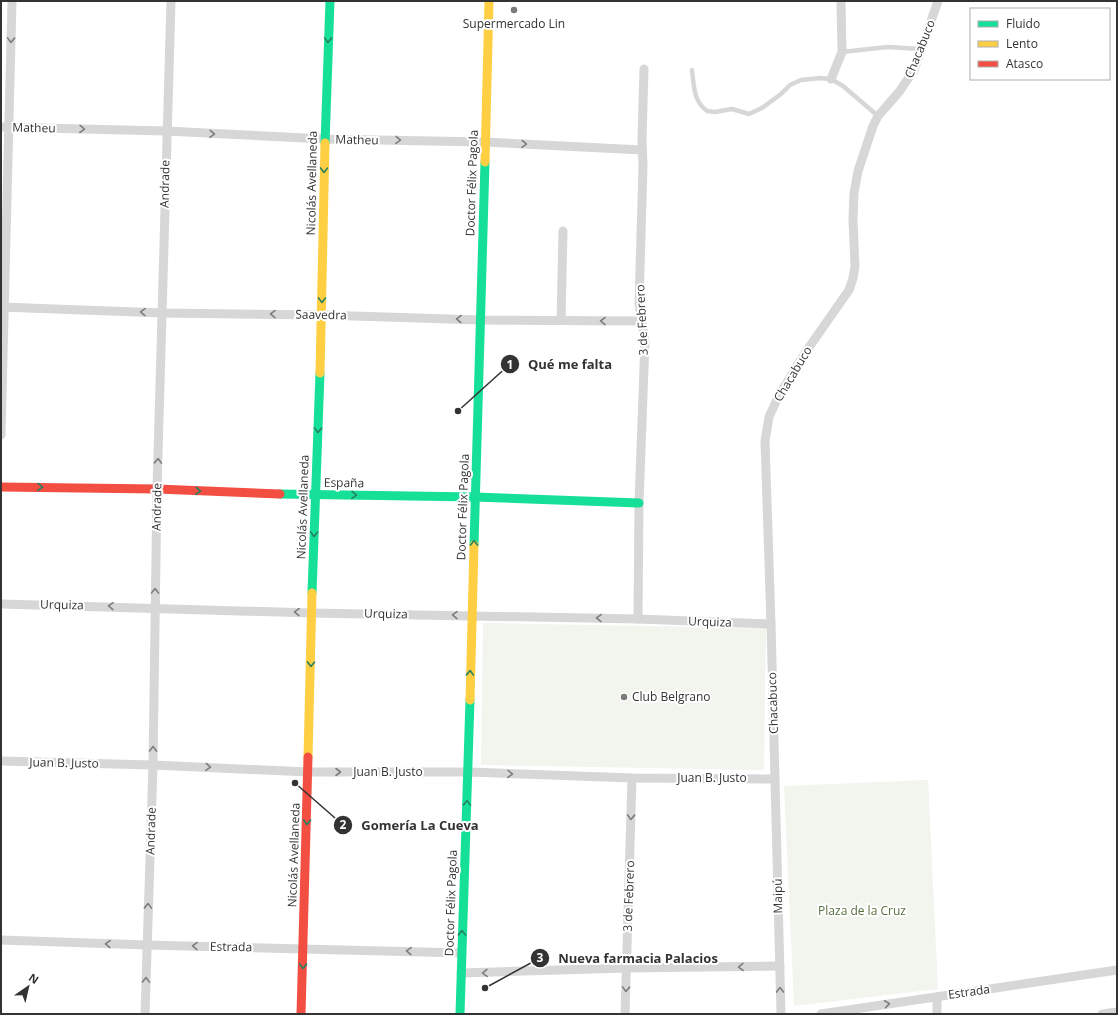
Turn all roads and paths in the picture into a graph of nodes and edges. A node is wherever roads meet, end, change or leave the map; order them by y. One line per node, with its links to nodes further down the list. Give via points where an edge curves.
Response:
1 (12, 1): 13 (street, one-way to 13)
2 (171, 1): 14 (street, Andrade)
3 (330, 1): 15 (street, Nicolás Avellaneda, one-way to 15)
4 (489, 1): 16 (street, Doctor Félix Pagola)
5 (841, 1): 8 (street)
6 (938, 1): 7 (street, Chacabuco)
7 (921, 49): 8 (lane, via 887,47); 12 (street, Chacabuco, via 907,82)
8 (842, 52): 11 (street)
9 (644, 69): 17 (street, 3 de Febrero)
10 (692, 70): 11 (lane, via 697,100 707,111 715,112 732,109 750,114 801,80)
11 (831, 79): 12 (lane)
12 (878, 116): 36 (street, Chacabuco, via 858,171 854,193 855,266 849,290 805,352 779,395 767,426 764,441)
13 (5, 127): 14 (street, Matheu, one-way to 14); 19 (street)
14 (166, 131): 15 (street, Matheu, one-way to 15); 20 (street, Andrade)
15 (325, 139): 16 (street, Matheu, one-way to 16); 21 (street, Nicolás Avellaneda, one-way to 21)
16 (485, 142): 17 (street, Matheu, one-way to 17); 22 (street, Doctor Félix Pagola)
17 (642, 150): 24 (street, 3 de Febrero, via 639,304)
18 (563, 231): 23 (street)
19 (2, 307): 20 (street, Saavedra, one-way to 19); 25 (street)
20 (162, 313): 21 (street, Saavedra, one-way to 20); 27 (street, Andrade, one-way to 20)
21 (322, 315): 22 (street, Saavedra, one-way to 21); 28 (street, Nicolás Avellaneda, one-way to 28)
22 (480, 320): 23 (street, Saavedra); 29 (street, Doctor Félix Pagola)
23 (561, 320): 24 (street, Saavedra, one-way to 23)
24 (642, 321): 30 (street, 3 de Febrero, via 645,341)
25 (1, 435)
26 (1, 487): 27 (street, España, one-way to 27)
27 (157, 490): 28 (street, España, one-way to 28); 32 (street, Andrade, one-way to 27)
28 (315, 495): 29 (street, España, one-way to 29); 33 (street, Nicolás Avellaneda, one-way to 33)
29 (475, 497): 30 (street, España); 34 (street, Doctor Félix Pagola, one-way to 29)
30 (639, 503): 35 (street, 3 de Febrero)
31 (1, 604): 32 (street, Urquiza, one-way to 31)
32 (155, 608): 33 (street, Urquiza, one-way to 32); 38 (street, Andrade, one-way to 32)
33 (312, 613): 34 (street, Urquiza, one-way to 33); 39 (street, Nicolás Avellaneda, one-way to 39)
34 (472, 615): 35 (street, Urquiza, one-way to 34); 40 (street, Doctor Félix Pagola, one-way to 34)
35 (638, 619): 36 (street, Urquiza)
36 (771, 624): 42 (street, Chacabuco)
37 (1, 761): 38 (street, Juan B. Justo)
38 (153, 765): 39 (street, Juan B. Justo, one-way to 39); 44 (street, Andrade, one-way to 38)
39 (308, 772): 40 (street, Juan B. Justo, one-way to 40); 45 (street, Nicolás Avellaneda, one-way to 45)
40 (468, 772): 41 (street, Juan B. Justo, one-way to 41); 46 (street, Doctor Félix Pagola, one-way to 40)
41 (632, 778): 42 (street, Juan B. Justo); 48 (street, 3 de Febrero, one-way to 48)
42 (775, 779): 47 (street, Maipú)
43 (1, 940): 44 (street, Estrada, one-way to 43)
44 (147, 945): 45 (street, Estrada, one-way to 44); 53 (street, Andrade, one-way to 44)
45 (304, 949): 46 (street, Estrada, one-way to 45); 54 (street, Nicolás Avellaneda, one-way to 54)
46 (462, 953): 50 (street, Doctor Félix Pagola)
47 (780, 966): 48 (street, one-way to 48); 57 (street, Maipú, one-way to 47)
48 (627, 968): 50 (street, one-way to 50); 56 (street, 3 de Febrero, one-way to 56)
49 (1117, 970): 51 (street, Estrada)
50 (461, 974): 55 (street, Doctor Félix Pagola)
51 (937, 997): 58 (street, Estrada, one-way to 51); 59 (street)
52 (1117, 1012): 60 (street)
53 (145, 1014)
54 (301, 1014)
55 (460, 1014)
56 (625, 1014)
57 (781, 1014)
58 (821, 1014)
59 (937, 1014)
60 (1102, 1014)

